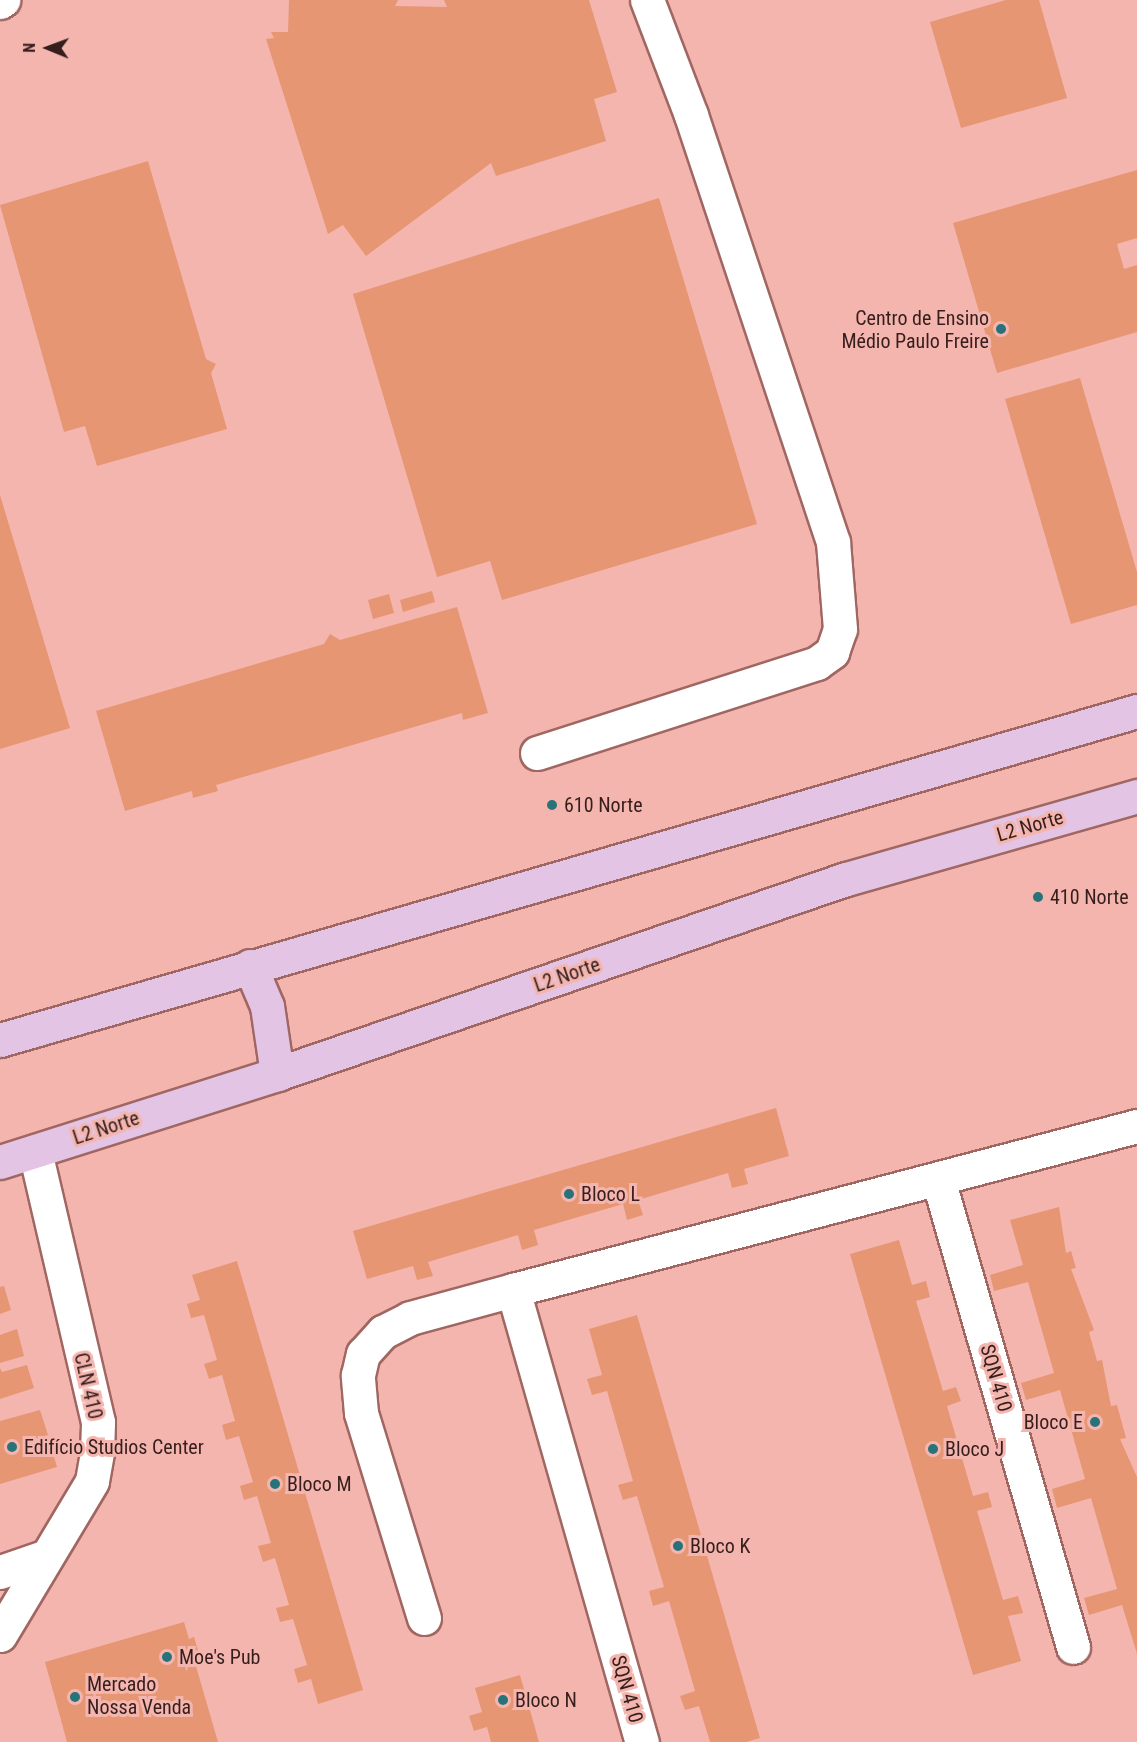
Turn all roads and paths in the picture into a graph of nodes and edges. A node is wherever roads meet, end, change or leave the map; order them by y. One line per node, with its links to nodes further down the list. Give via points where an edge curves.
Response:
1 (647, 0): 3 (street, via 692,115 833,542 840,629 832,652 817,663)
2 (1137, 711): 5 (main road)
3 (537, 753)
4 (1137, 796): 7 (main road, L2 Norte, via 846,879)
5 (250, 966): 6 (main road); 7 (main road, via 267,1006)
6 (0, 1040)
7 (277, 1074): 9 (main road, L2 Norte)
8 (1137, 1126): 11 (street)
9 (35, 1151): 10 (main road, L2 Norte); 13 (street, CLN 410, via 98,1422 92,1481)
10 (0, 1162)
11 (939, 1179): 12 (street); 17 (street, SQN 410)
12 (513, 1290): 15 (street, via 410,1318 382,1332 363,1354 358,1375 361,1413); 18 (street, SQN 410)
13 (44, 1557): 14 (street); 16 (street, CLN 410)
14 (0, 1572)
15 (424, 1618)
16 (0, 1635)
17 (1073, 1647)
18 (642, 1742)

